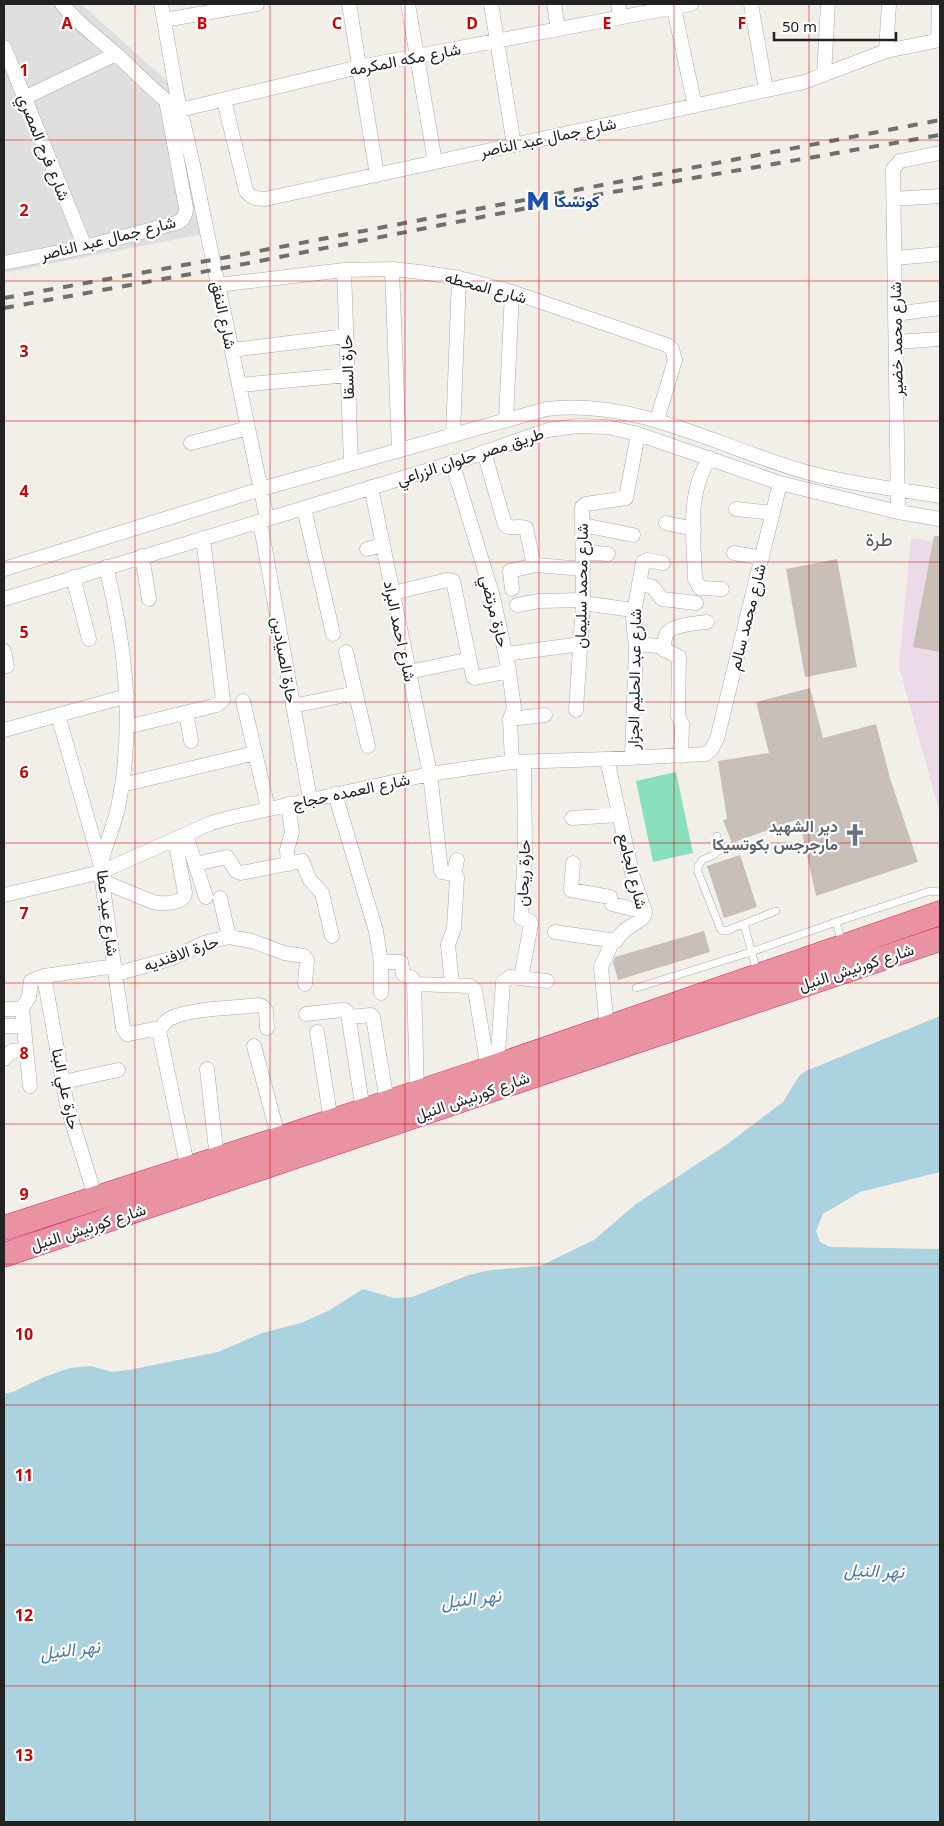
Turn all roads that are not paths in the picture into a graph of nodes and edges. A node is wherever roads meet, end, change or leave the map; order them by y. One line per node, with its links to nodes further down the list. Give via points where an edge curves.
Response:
1 (62, 4): 21 (street)
2 (161, 4): 15 (street, شارع النفق)
3 (257, 4): 15 (street)
4 (349, 4): 23 (street)
5 (408, 4): 22 (street)
6 (491, 4): 18 (street)
7 (554, 4): 16 (street)
8 (690, 4): 13 (street, شارع مكه المكرمه)
9 (751, 4): 25 (street)
10 (828, 4): 24 (street)
11 (888, 4): 20 (street)
12 (940, 4): 17 (street)
13 (673, 5): 14 (street, شارع مكه المكرمه); 29 (street)
14 (619, 10): 16 (street, شارع مكه المكرمه)
15 (164, 20): 30 (street, شارع النفق)
16 (558, 29): 18 (street, شارع مكه المكرمه)
17 (939, 40): 20 (street, شارع جمال عبد الناصر)
18 (497, 41): 22 (street, شارع مكه المكرمه); 31 (street)
19 (4, 47): 26 (street, شارع فرح المصري)
20 (886, 51): 24 (street, شارع جمال عبد الناصر)
21 (116, 54): 26 (street); 27 (street)
22 (417, 56): 23 (street, شارع مكه المكرمه); 33 (street)
23 (359, 67): 28 (street, شارع مكه المكرمه); 34 (street)
24 (824, 75): 25 (street, شارع جمال عبد الناصر)
25 (766, 90): 29 (street, شارع جمال عبد الناصر)
26 (24, 98): 37 (street, شارع فرح المصري)
27 (166, 100): 30 (street); 37 (street, شارع جمال عبد الناصر, via 186,214 179,222)
28 (224, 100): 30 (street, شارع مكه المكرمه); 34 (street, شارع جمال عبد الناصر, via 244,185 251,197 265,199)
29 (695, 106): 31 (street, شارع جمال عبد الناصر)
30 (180, 110): 44 (street, شارع النفق)
31 (514, 145): 33 (street, شارع جمال عبد الناصر)
32 (940, 153): 36 (street, شارع محمد خضير, via 900,161 893,173)
33 (435, 162): 34 (street, شارع جمال عبد الناصر)
34 (377, 174)
35 (940, 196): 36 (street)
36 (894, 199): 39 (street, شارع محمد خضير)
37 (85, 247): 40 (street, شارع جمال عبد الناصر)
38 (940, 254): 39 (street)
39 (894, 258): 47 (street, شارع محمد خضير)
40 (4, 262)
41 (392, 268): 42 (street, شارع المحطه); 43 (street, شارع المحطه); 60 (street)
42 (344, 270): 44 (street, شارع المحطه); 48 (street, حارة السقا)
43 (459, 278): 45 (street, شارع المحطه); 58 (street)
44 (218, 285): 51 (street, شارع النفق)
45 (512, 292): 54 (street); 55 (street, شارع المحطه, via 672,349 675,360)
46 (940, 308): 47 (street)
47 (896, 314): 50 (street, شارع محمد خضير)
48 (346, 336): 51 (street); 52 (street, حارة السقا)
49 (940, 339): 50 (street)
50 (896, 342): 68 (street, شارع محمد خضير)
51 (232, 350): 53 (street, شارع النفق)
52 (348, 375): 53 (street); 64 (street, حارة السقا)
53 (239, 385): 56 (street, شارع النفق)
54 (506, 420): 55 (street, طريق مصر حلوان الزراعي, via 570,406); 58 (street, طريق مصر حلوان الزراعي)
55 (657, 420): 68 (street, طريق مصر حلوان الزراعي, via 805,471)
56 (248, 428): 59 (street); 67 (street, شارع النفق)
57 (638, 434): 61 (street, طريق مصر حلوان الزراعي, via 608,427 578,426 548,430); 62 (street, طريق مصر حلوان الزراعي); 77 (street, شارع محمد سليمان, via 626,498 584,504)
58 (453, 435): 60 (street, طريق مصر حلوان الزراعي)
59 (191, 443)
60 (399, 450): 64 (street, طريق مصر حلوان الزراعي)
61 (484, 452): 63 (street, طريق مصر حلوان الزراعي); 89 (street, via 505,525 526,528)
62 (710, 458): 65 (street, طريق مصر حلوان الزراعي); 78 (street, via 696,486)
63 (452, 462): 66 (street, طريق مصر حلوان الزراعي); 112 (street, حارة مرتضي, via 493,597)
64 (351, 464): 67 (street, طريق مصر حلوان الزراعي)
65 (780, 483): 72 (street, طريق مصر حلوان الزراعي); 73 (street, شارع محمد سالم)
66 (371, 488): 70 (street, طريق مصر حلوان الزراعي); 81 (street, شارع احمد البراد)
67 (261, 489): 75 (street, شارع النفق); 91 (street, طريق مصر حلوان الزراعي)
68 (898, 489): 69 (street, طريق مصر حلوان الزراعي); 72 (street, شارع محمد خضير)
69 (940, 496)
70 (304, 508): 75 (street, طريق مصر حلوان الزراعي); 105 (street)
71 (736, 508): 73 (street)
72 (898, 512): 74 (street, طريق مصر حلوان الزراعي)
73 (773, 513): 87 (street, شارع محمد سالم)
74 (940, 519)
75 (263, 520): 80 (street, طريق مصر حلوان الزراعي); 120 (street, حارة الصيادين)
76 (666, 523): 78 (street)
77 (582, 525): 79 (street); 83 (street, شارع محمد سليمان)
78 (694, 529): 96 (street, via 697,584 704,589)
79 (633, 535)
80 (203, 538): 86 (street, طريق مصر حلوان الزراعي); 122 (street, via 223,695 217,705)
81 (383, 545): 82 (street); 97 (street, شارع احمد البراد)
82 (367, 549)
83 (583, 552): 85 (street); 92 (street, شارع محمد سليمان)
84 (734, 553): 87 (street)
85 (608, 554)
86 (142, 556): 90 (street, طريق مصر حلوان الزراعي); 99 (street)
87 (762, 558): 130 (street, شارع محمد سالم, via 717,739)
88 (663, 563): 94 (street, شارع عبد الحليم الجزار, via 643,562)
89 (534, 565): 92 (street); 95 (street, via 509,571)
90 (106, 567): 93 (street, طريق مصر حلوان الزراعي); 118 (street, شارع عيد عطا, via 117,609)
91 (4, 569)
92 (583, 569): 100 (street, شارع محمد سليمان)
93 (72, 578): 98 (street, طريق مصر حلوان الزراعي); 106 (street)
94 (639, 583): 101 (street, via 652,587 662,599); 103 (street, شارع عبد الحليم الجزار)
95 (512, 589)
96 (722, 589)
97 (393, 593): 113 (street, via 453,581); 116 (street, شارع احمد البراد)
98 (4, 599)
99 (150, 599)
100 (583, 602): 102 (street, via 539,600); 103 (street); 107 (street, شارع محمد سليمان)
101 (696, 603)
102 (517, 605)
103 (634, 610): 108 (street, شارع عبد الحليم الجزار)
104 (707, 622): 109 (street, via 670,630)
105 (333, 634)
106 (89, 640)
107 (581, 644): 112 (street); 121 (street, شارع محمد سليمان)
108 (636, 644): 109 (street, via 655,645); 133 (street, شارع عبد الحليم الجزار)
109 (664, 650): 132 (street, via 679,659)
110 (4, 651): 114 (street)
111 (346, 652): 117 (street)
112 (506, 654): 115 (street, حارة مرتضي)
113 (470, 662): 115 (street, via 475,678); 116 (street, via 464,660)
114 (7, 666)
115 (509, 671): 125 (street, حارة مرتضي, via 514,708)
116 (409, 672): 136 (street, شارع احمد البراد)
117 (355, 693): 120 (street); 129 (street)
118 (127, 696): 123 (street); 126 (street, شارع عيد عطا)
119 (243, 701): 131 (street)
120 (293, 706): 139 (street, حارة الصيادين)
121 (576, 710)
122 (186, 713): 126 (street); 128 (street)
123 (58, 715): 127 (street); 150 (street)
124 (545, 716): 125 (street)
125 (510, 719): 135 (street, حارة مرتضي)
126 (127, 727): 137 (street, شارع عيد عطا)
127 (4, 730)
128 (191, 741)
129 (368, 746)
130 (711, 750): 132 (street, شارع العمده حجاج, via 699,755)
131 (255, 753): 137 (street); 141 (street)
132 (681, 756): 133 (street, شارع العمده حجاج)
133 (632, 758): 134 (street, شارع العمده حجاج)
134 (607, 759): 135 (street, شارع العمده حجاج); 142 (street, شارع الجامع)
135 (518, 762): 136 (street, شارع العمده حجاج); 169 (street, حارة ريحان, via 525,854 521,918 531,924)
136 (430, 774): 138 (street, شارع العمده حجاج); 151 (street, شارع احمد البراد, via 441,870)
137 (122, 785): 150 (street, شارع عيد عطا)
138 (334, 794): 139 (street, شارع العمده حجاج); 166 (street, via 376,931)
139 (310, 799): 140 (street, شارع العمده حجاج)
140 (288, 804): 141 (street, شارع العمده حجاج); 149 (street, via 292,832 287,850)
141 (268, 808): 145 (street, شارع العمده حجاج, via 211,823)
142 (619, 815): 143 (street); 155 (street, شارع الجامع)
143 (572, 818)
144 (716, 836): 158 (lane, via 718,851 702,860 698,872 721,930)
145 (180, 838): 148 (street); 150 (street, شارع العمده حجاج); 150 (street, via 185,893 180,901 153,902)
146 (456, 860): 151 (street)
147 (573, 863): 155 (street, via 571,890 610,897 612,904)
148 (195, 864): 149 (street, via 227,857 241,873); 161 (street)
149 (288, 864): 160 (street, via 304,863 310,880 322,894)
150 (101, 874): 153 (street, شارع العمده حجاج); 167 (street, شارع عيد عطا)
151 (454, 874): 174 (street, via 457,877 454,928 448,945)
152 (940, 892): 157 (lane, via 930,891)
153 (4, 895)
154 (776, 911): 158 (lane)
155 (645, 912): 163 (street, شارع الجامع, via 643,918 625,930)
156 (940, 913): 164 (highway, شارع كورنيش النيل)
157 (836, 922): 164 (lane); 165 (lane)
158 (744, 924): 165 (lane)
159 (555, 932): 163 (street)
160 (332, 936)
161 (229, 937): 167 (street, حارة الافنديه, via 172,951); 172 (street, حارة الافنديه, via 306,957)
162 (940, 939): 202 (highway, شارع كورنيش النيل)
163 (616, 941): 183 (street, شارع الجامع, via 601,967)
164 (843, 946): 168 (highway, شارع كورنيش النيل)
165 (752, 952): 168 (lane); 175 (lane)
166 (381, 962): 173 (street, via 401,962 403,974 413,978); 176 (street)
167 (116, 970): 170 (street, حارة الافنديه); 185 (street, شارع عيد عطا, via 124,1031 129,1034)
168 (758, 975): 183 (highway, شارع كورنيش النيل)
169 (521, 978): 171 (street); 190 (street, via 510,977 503,982)
170 (37, 979): 178 (street); 193 (street, حارة علي البنا)
171 (547, 981)
172 (305, 984)
173 (414, 984): 174 (street); 195 (street)
174 (452, 984): 190 (street, via 470,986 477,993)
175 (636, 988)
176 (381, 993)
177 (4, 1009): 178 (street)
178 (22, 1009): 182 (street)
179 (306, 1014): 180 (street, via 345,1010)
180 (349, 1017): 196 (street, via 373,1017); 197 (street)
181 (4, 1026): 182 (street)
182 (24, 1026): 188 (street)
183 (607, 1027): 190 (highway, شارع كورنيش النيل)
184 (267, 1028): 185 (street, via 266,1011 259,1005 174,1017)
185 (159, 1031): 201 (street)
186 (317, 1032): 198 (street)
187 (254, 1046): 199 (street)
188 (26, 1050): 189 (street, via 12,1051); 194 (street)
189 (4, 1059)
190 (493, 1067): 195 (highway, شارع كورنيش النيل)
191 (207, 1069): 200 (street)
192 (118, 1070): 193 (street)
193 (63, 1082): 203 (street, حارة علي البنا, via 78,1145)
194 (30, 1086)
195 (417, 1092): 196 (highway, شارع كورنيش النيل)
196 (387, 1102): 197 (highway, شارع كورنيش النيل)
197 (363, 1110): 198 (highway, شارع كورنيش النيل)
198 (331, 1121): 199 (highway, شارع كورنيش النيل)
199 (279, 1139): 200 (highway, شارع كورنيش النيل)
200 (217, 1159): 201 (highway, شارع كورنيش النيل)
201 (188, 1169): 202 (street); 203 (highway, شارع كورنيش النيل)
202 (194, 1192): 205 (highway, شارع كورنيش النيل)
203 (96, 1199): 204 (highway, شارع كورنيش النيل)
204 (4, 1228)
205 (4, 1255)

